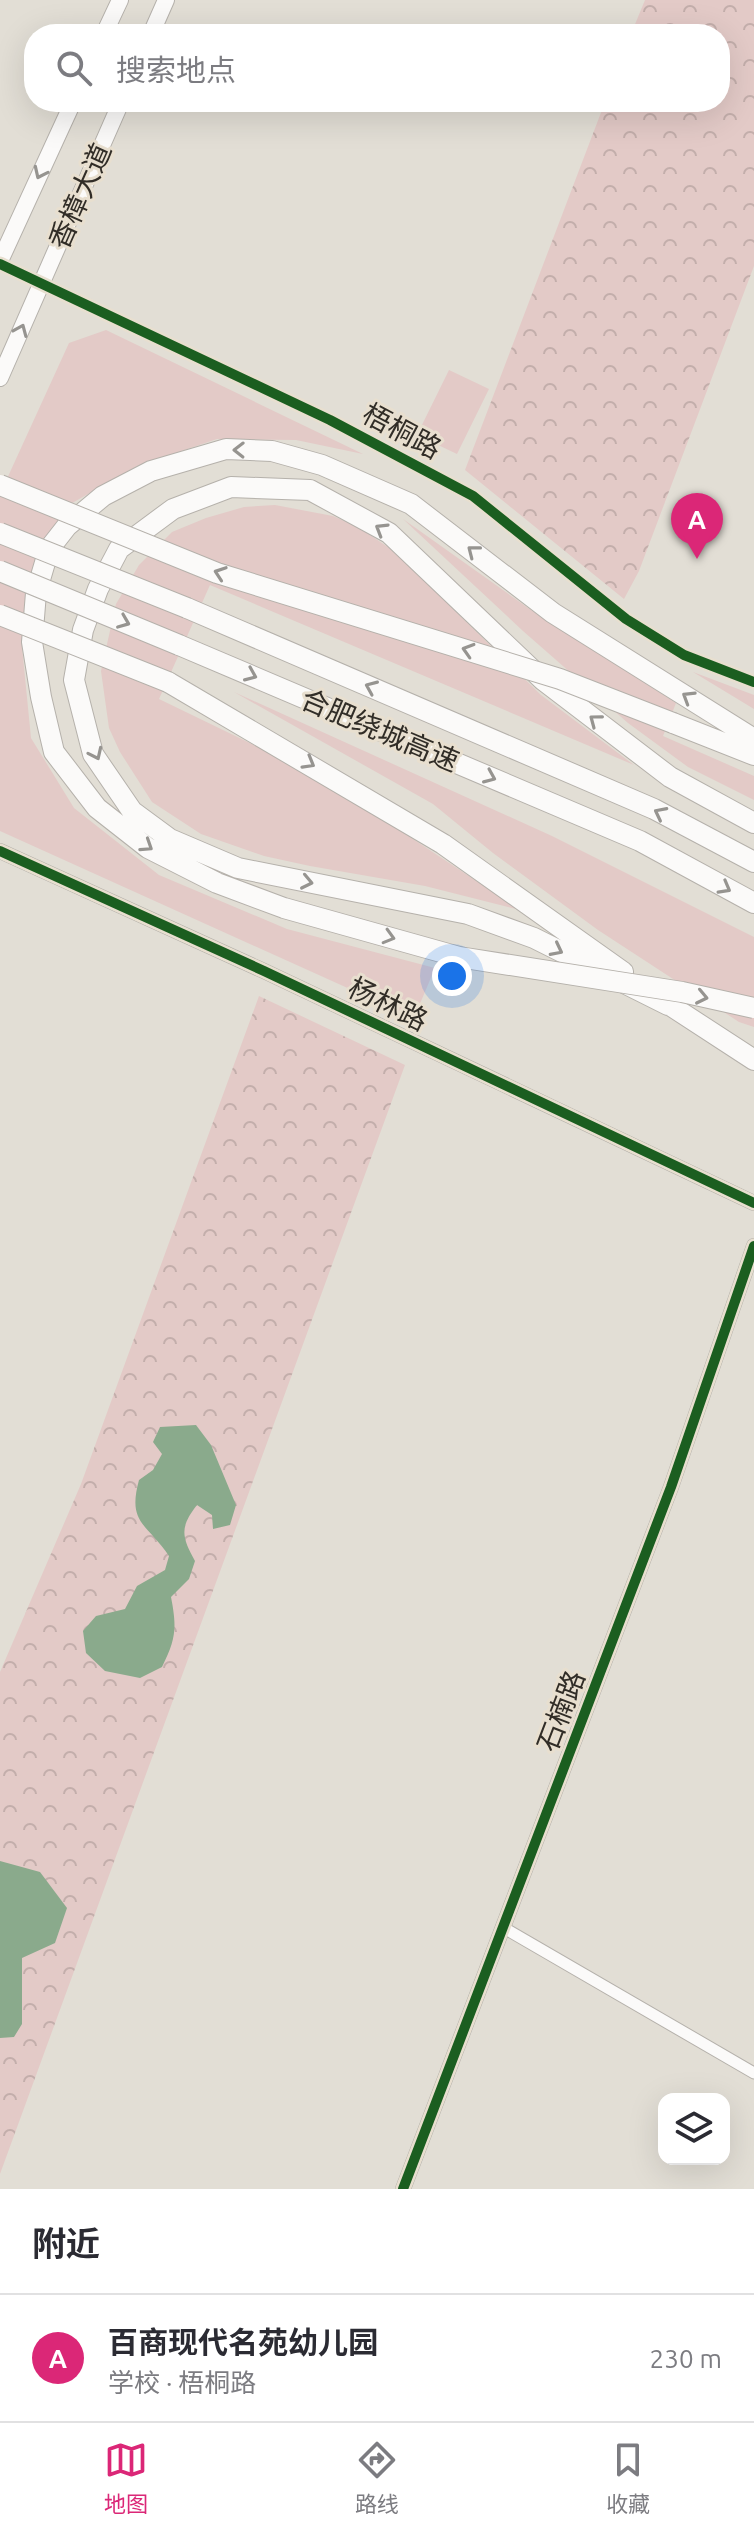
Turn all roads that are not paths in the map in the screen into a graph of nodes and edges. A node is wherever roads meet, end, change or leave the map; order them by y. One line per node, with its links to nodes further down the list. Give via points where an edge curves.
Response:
1 (120, 0): 3 (main road)
2 (166, 0): 4 (main road)
3 (109, 24)
4 (155, 24)
5 (68, 112): 7 (main road, 香樟大道, one-way to 7)
6 (117, 112): 8 (main road, 香樟大道)
7 (0, 262): 8 (street, 梧桐路)
8 (42, 282): 9 (main road, 香樟大道, one-way to 8); 14 (street, 梧桐路, via 330,420 473,496 626,619 684,655)
9 (0, 378)
10 (0, 485): 16 (highway, one-way to 10, bridge, via 560,679 217,573)
11 (0, 533): 19 (highway, 合肥绕城高速, one-way to 11, bridge, via 654,809)
12 (0, 571): 20 (highway, 合肥绕城高速, one-way to 20, bridge, via 640,841)
13 (0, 615): 21 (highway, one-way to 21, bridge, via 168,682 443,844)
14 (754, 682)
15 (754, 739): 22 (highway, one-way to 22, bridge, via 553,613 411,504 322,465 272,451 226,449 151,471 103,496 49,549 36,593 32,642 54,752 97,808 138,840 217,883 284,908 459,957)
16 (754, 755)
17 (754, 823): 21 (highway, one-way to 21, via 670,777 543,680 389,533 310,490 231,487 173,509 119,549 98,589 83,630 74,680 93,754 132,811 170,839 238,868 468,914 534,938)
18 (0, 851): 24 (street, 杨林路)
19 (754, 862)
20 (754, 903)
21 (668, 1005): 23 (highway)
22 (754, 1008)
23 (754, 1060)
24 (754, 1203)
25 (754, 1246): 26 (street, 石楠路, via 671,1487)
26 (504, 1928): 27 (street); 28 (street, 石楠路)
27 (754, 2073)
28 (403, 2189)

